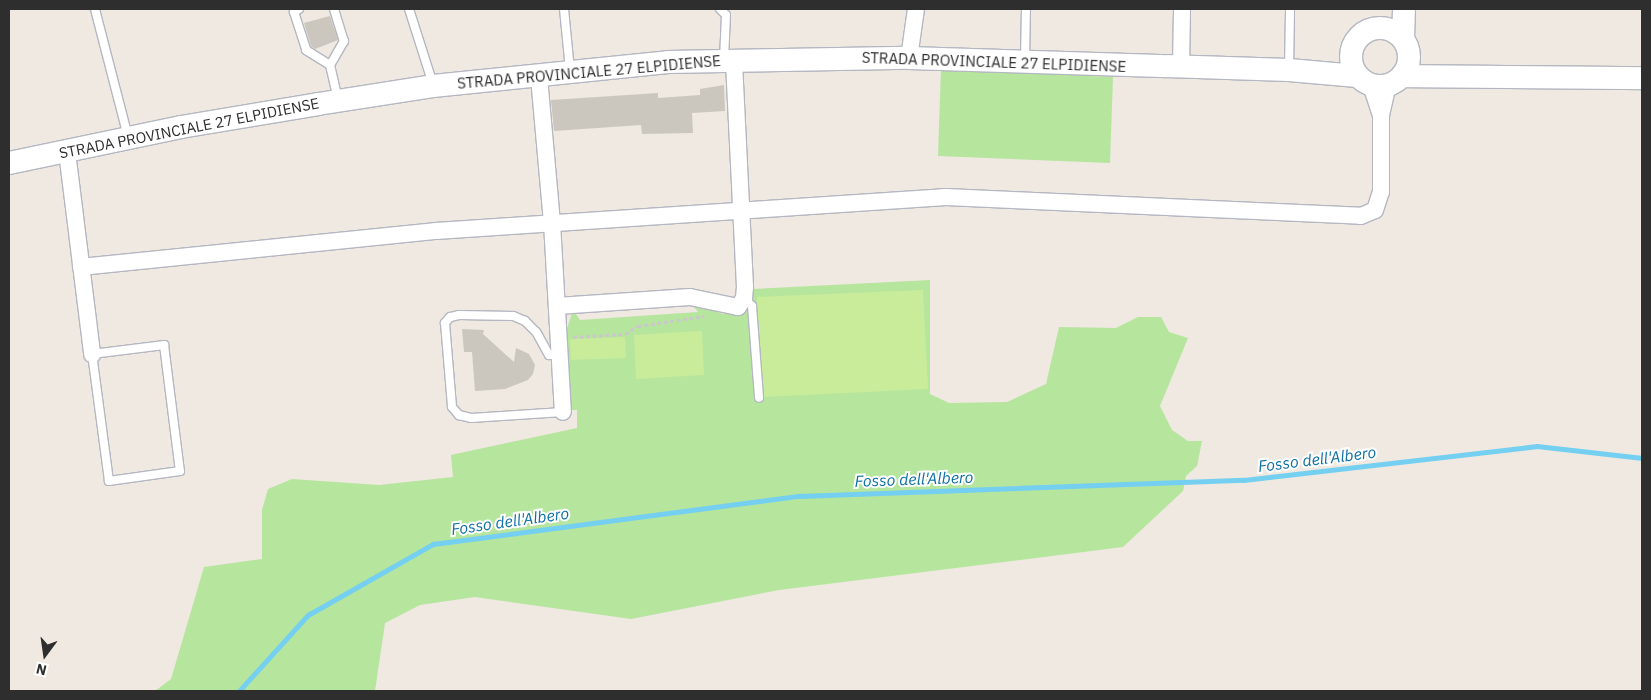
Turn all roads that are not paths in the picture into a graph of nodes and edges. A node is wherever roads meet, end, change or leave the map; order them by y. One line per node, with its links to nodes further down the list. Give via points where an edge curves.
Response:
1 (95, 9): 29 (lane)
2 (299, 9): 19 (lane, via 294,12 306,50)
3 (334, 9): 19 (lane, via 344,41)
4 (409, 9): 27 (lane)
5 (564, 9): 22 (lane)
6 (720, 9): 17 (lane, via 726,15)
7 (916, 9): 16 (street)
8 (1026, 9): 18 (lane)
9 (1182, 9): 20 (street)
10 (1290, 9): 21 (lane)
11 (1395, 9): 13 (main road)
12 (1404, 9): 15 (main road)
13 (1381, 28): 14 (main road, STRADA PROVINCIALE 27 ELPIDIENSE, via 1365,32); 15 (main road)
14 (1354, 44): 21 (main road, STRADA PROVINCIALE 27 ELPIDIENSE, via 1335,57); 26 (main road, via 1351,60)
15 (1406, 46): 23 (main road, via 1420,66); 26 (main road)
16 (909, 58): 17 (main road, STRADA PROVINCIALE 27 ELPIDIENSE); 18 (main road, STRADA PROVINCIALE 27 ELPIDIENSE)
17 (729, 60): 22 (main road, STRADA PROVINCIALE 27 ELPIDIENSE); 32 (street)
18 (1025, 62): 20 (main road, STRADA PROVINCIALE 27 ELPIDIENSE)
19 (330, 65): 28 (lane)
20 (1181, 67): 21 (main road, STRADA PROVINCIALE 27 ELPIDIENSE)
21 (1289, 70): 26 (main road, STRADA PROVINCIALE 27 ELPIDIENSE)
22 (570, 72): 24 (main road, STRADA PROVINCIALE 27 ELPIDIENSE)
23 (1436, 76): 25 (main road, STRADA PROVINCIALE 27 ELPIDIENSE); 26 (main road, STRADA PROVINCIALE 27 ELPIDIENSE)
24 (539, 77): 27 (main road, STRADA PROVINCIALE 27 ELPIDIENSE); 33 (street)
25 (1642, 78)
26 (1379, 80): 32 (street, via 1381,192 1375,210 1369,214 946,197)
27 (433, 86): 28 (main road, STRADA PROVINCIALE 27 ELPIDIENSE)
28 (338, 101): 29 (main road, STRADA PROVINCIALE 27 ELPIDIENSE)
29 (129, 138): 30 (main road, STRADA PROVINCIALE 27 ELPIDIENSE)
30 (66, 152): 31 (main road, STRADA PROVINCIALE 27 ELPIDIENSE); 34 (street)
31 (11, 161)
32 (739, 210): 33 (street); 35 (street)
33 (552, 223): 34 (street, via 293,243); 36 (street)
34 (81, 267): 37 (street)
35 (744, 298): 36 (street, via 738,307 690,297); 39 (lane, via 752,306)
36 (557, 306): 38 (street)
37 (92, 354): 37 (lane, via 164,345 180,471 109,480)
38 (560, 354): 40 (street); 40 (lane, via 549,356 536,332 525,321 513,316 459,314 445,323 452,407 459,415 471,418)
39 (759, 398)
40 (563, 412)

